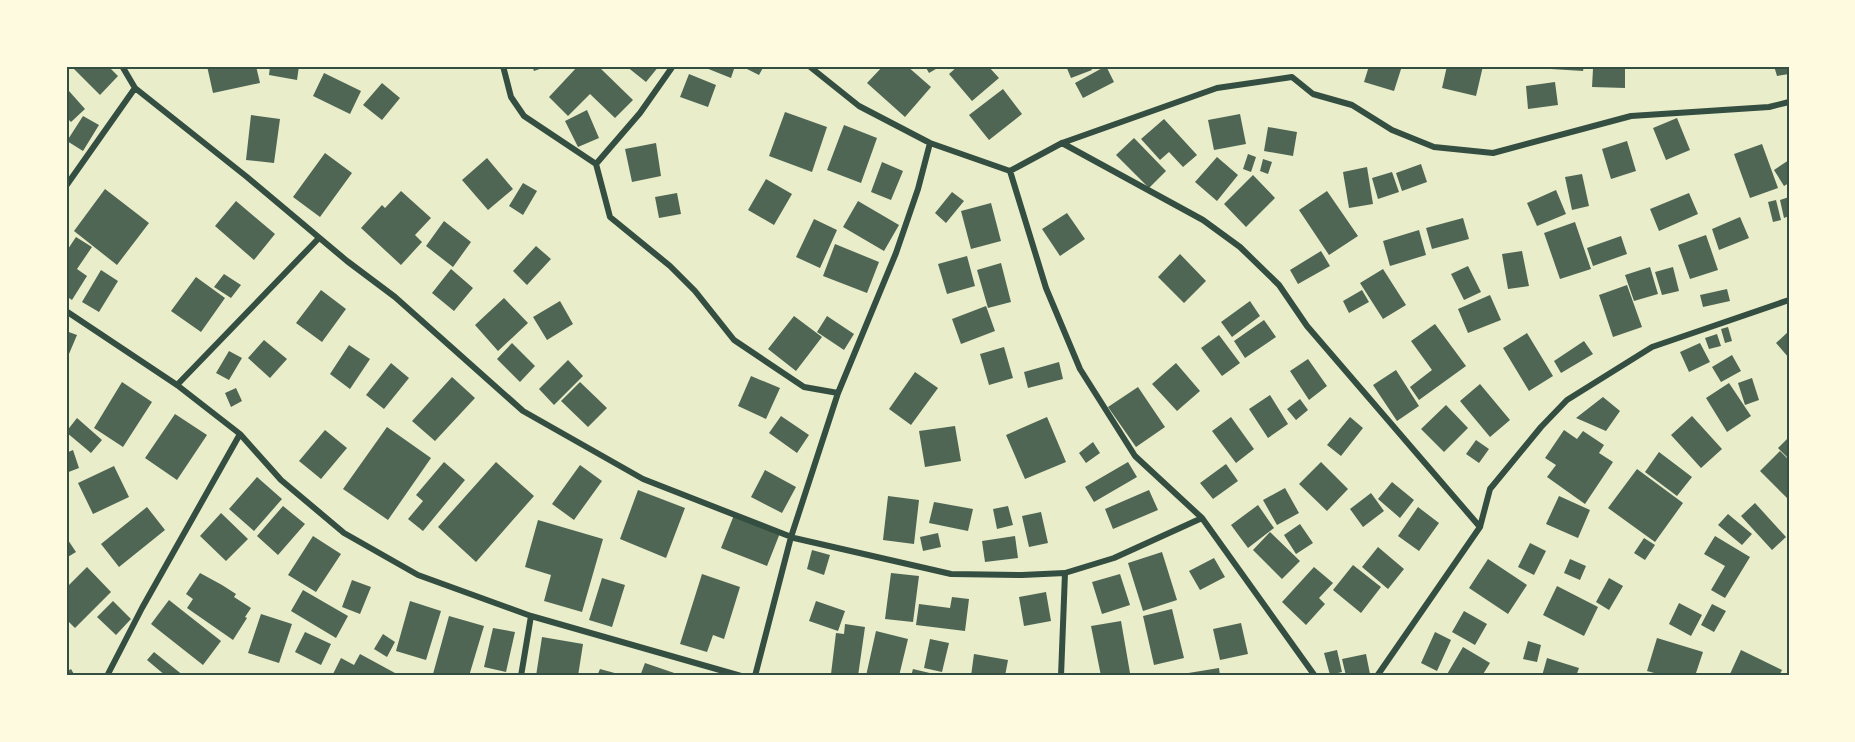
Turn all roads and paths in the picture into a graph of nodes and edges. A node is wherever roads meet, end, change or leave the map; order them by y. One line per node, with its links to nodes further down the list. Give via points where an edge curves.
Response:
1 (122, 66): 6 (street)
2 (503, 66): 10 (street, via 511,97 524,116)
3 (674, 66): 10 (street)
4 (821, 66): 5 (street)
5 (810, 68): 8 (street, via 859,106)
6 (135, 88): 12 (street); 13 (street)
7 (1789, 102): 9 (street, via 1631,117 1493,153 1434,147 1392,130 1352,105 1313,94 1292,76 1217,88)
8 (930, 143): 11 (street); 17 (street, via 896,253)
9 (1062, 143): 11 (street); 20 (street, via 1203,220 1240,247 1279,285 1307,326)
10 (596, 164): 17 (street, via 610,217 670,266 734,340 804,387)
11 (1010, 171): 19 (street, via 1046,288 1080,369 1135,456)
12 (66, 186)
13 (319, 237): 16 (street); 21 (street, via 395,297 523,411 643,479)
14 (1789, 300): 20 (street, via 1652,347 1567,400 1490,489)
15 (66, 311): 16 (street)
16 (177, 385): 18 (street)
17 (838, 393): 21 (street)
18 (240, 434): 23 (street, via 281,480 344,533 418,575); 24 (street)
19 (1202, 518): 22 (street, via 1114,558); 29 (street)
20 (1480, 527): 30 (street)
21 (791, 537): 22 (street, via 951,574); 27 (street)
22 (1065, 573): 28 (street)
23 (531, 616): 25 (street); 26 (street)
24 (107, 676)
25 (521, 676)
26 (741, 676)
27 (755, 676)
28 (1061, 676)
29 (1315, 676)
30 (1377, 676)

